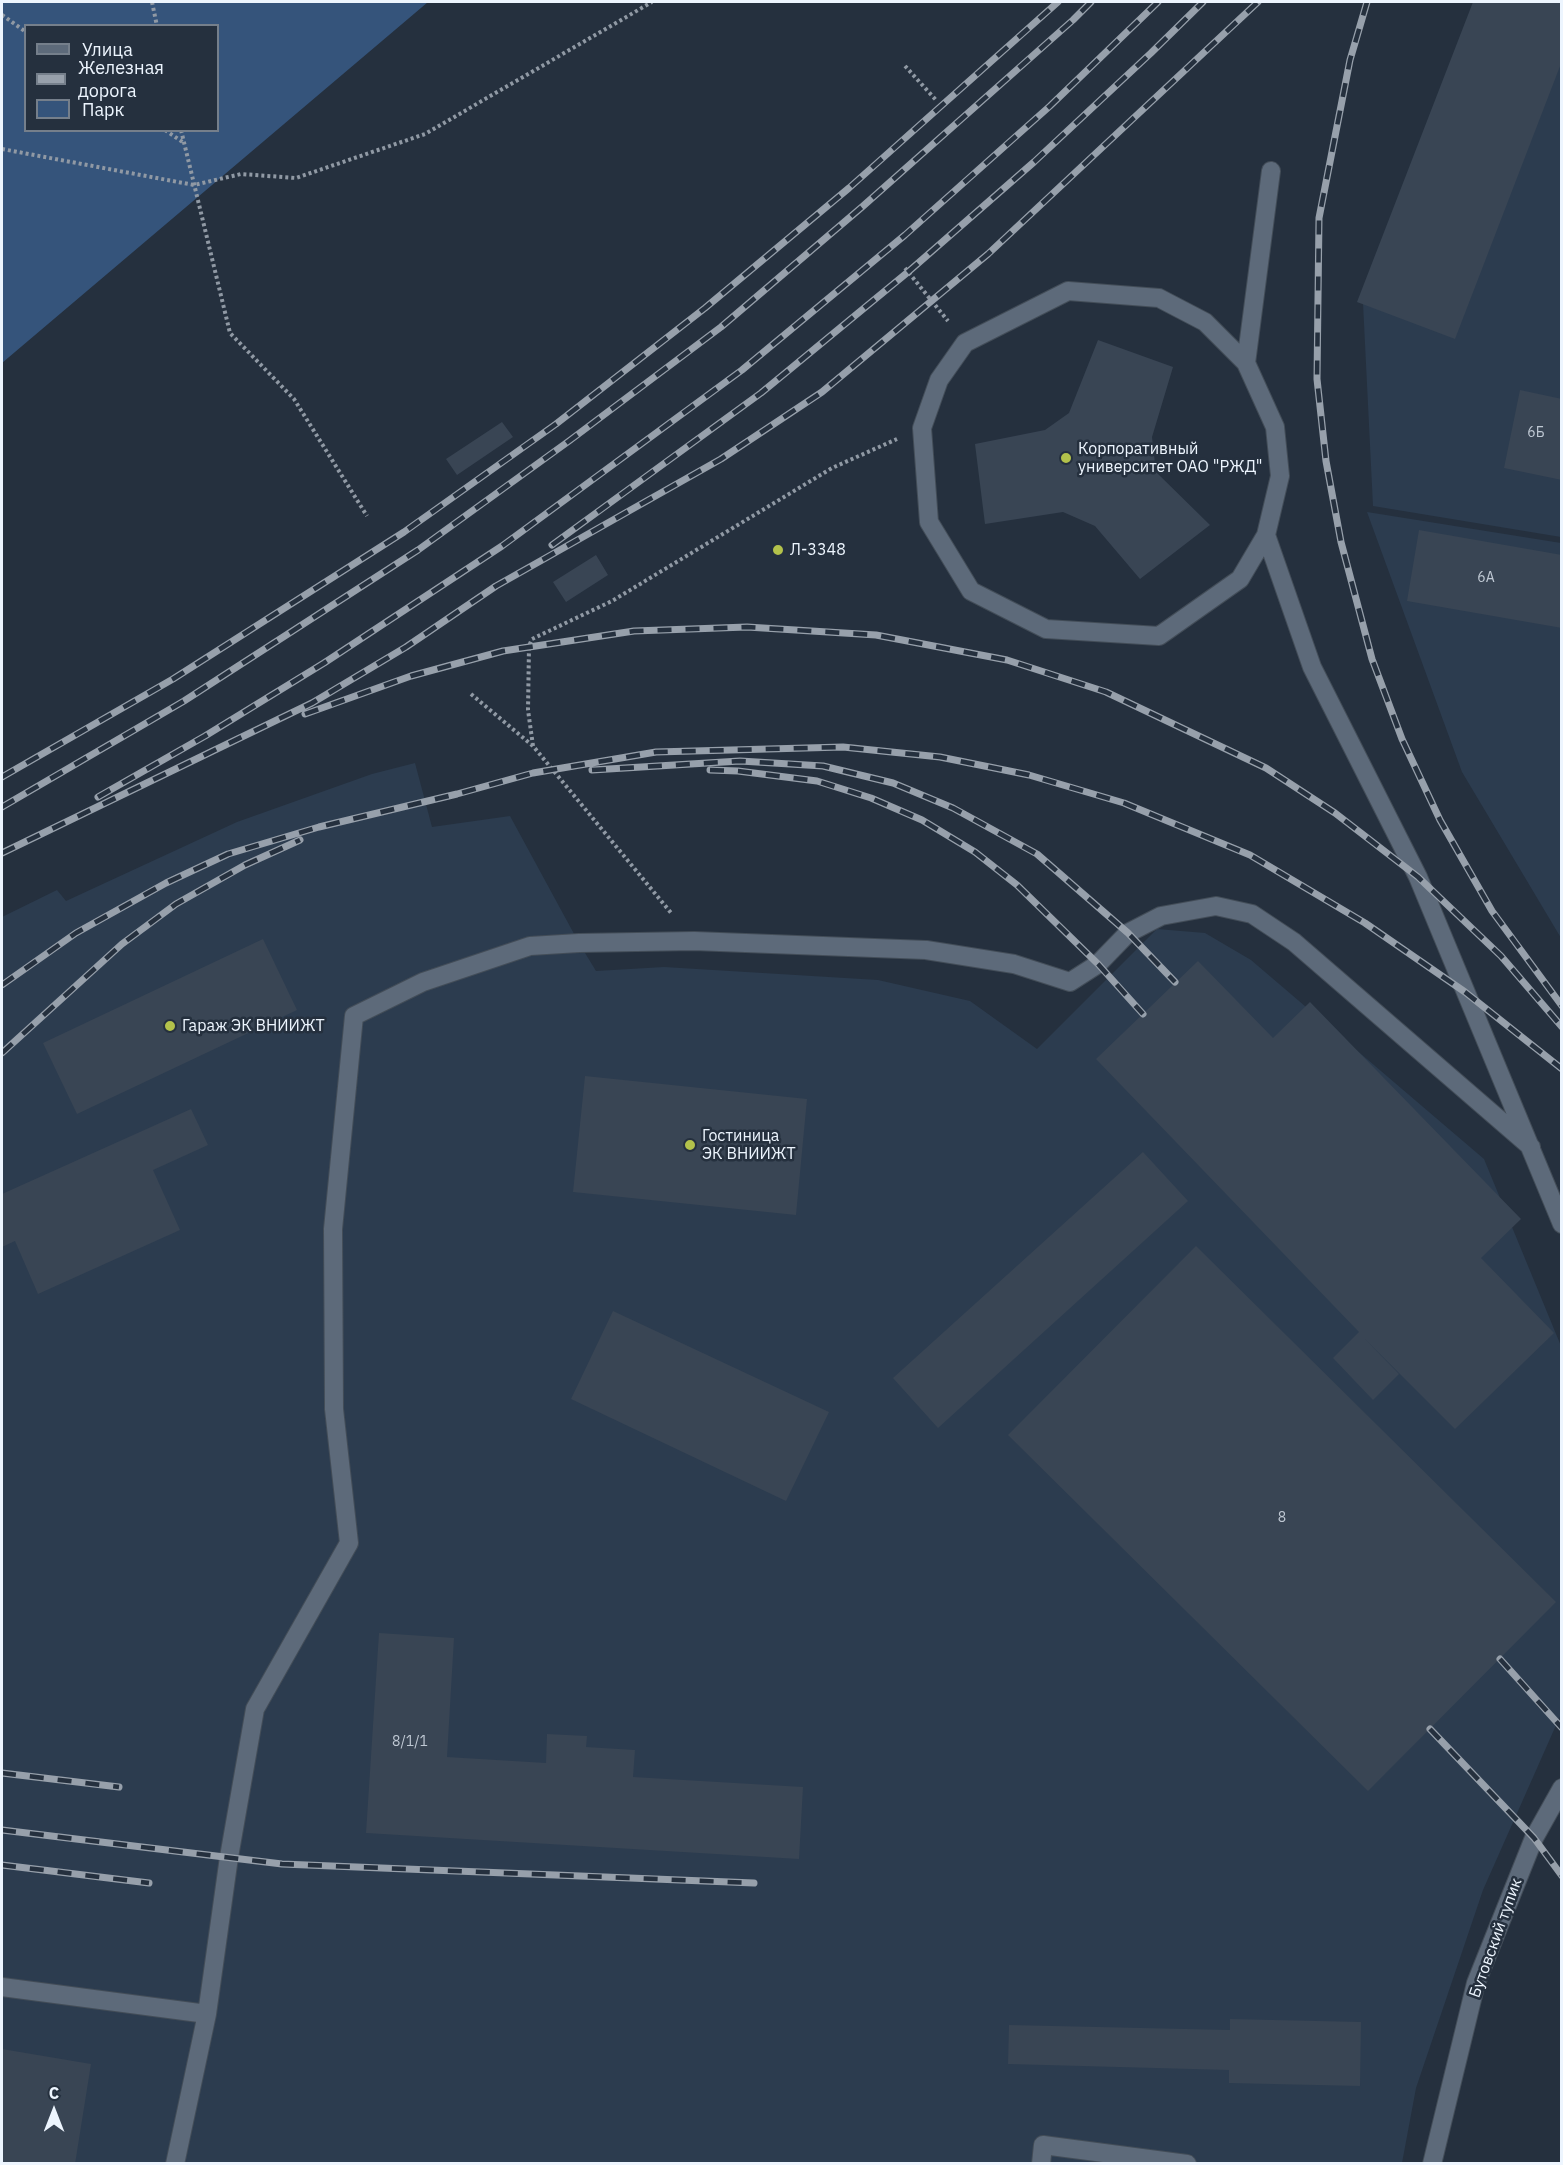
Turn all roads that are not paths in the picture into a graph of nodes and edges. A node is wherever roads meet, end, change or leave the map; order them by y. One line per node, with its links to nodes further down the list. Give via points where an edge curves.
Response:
1 (1271, 171): 2 (street)
2 (1246, 363): 3 (street, via 1275,427 1280,476); 3 (street, via 1205,322 1158,298 1068,291 965,343 939,380 922,428 929,522 970,591 1046,629 1159,636 1240,579)
3 (1266, 535): 4 (street, via 1312,667 1418,877)
4 (1531, 1147): 5 (street); 8 (street, via 1294,942 1252,914 1216,906 1161,916 1128,933 1098,964 1070,982 1014,964 926,950 694,941 530,946 423,982 354,1016 333,1229 334,1409 349,1543 255,1708)
5 (1562, 1224)
6 (1562, 1788): 12 (street, Бутовский тупик, via 1534,1838 1476,1983)
7 (2, 1987): 8 (street)
8 (207, 2014): 9 (street)
9 (175, 2163)
10 (1041, 2163): 11 (street, via 1043,2145)
11 (1187, 2163)
12 (1432, 2163)

